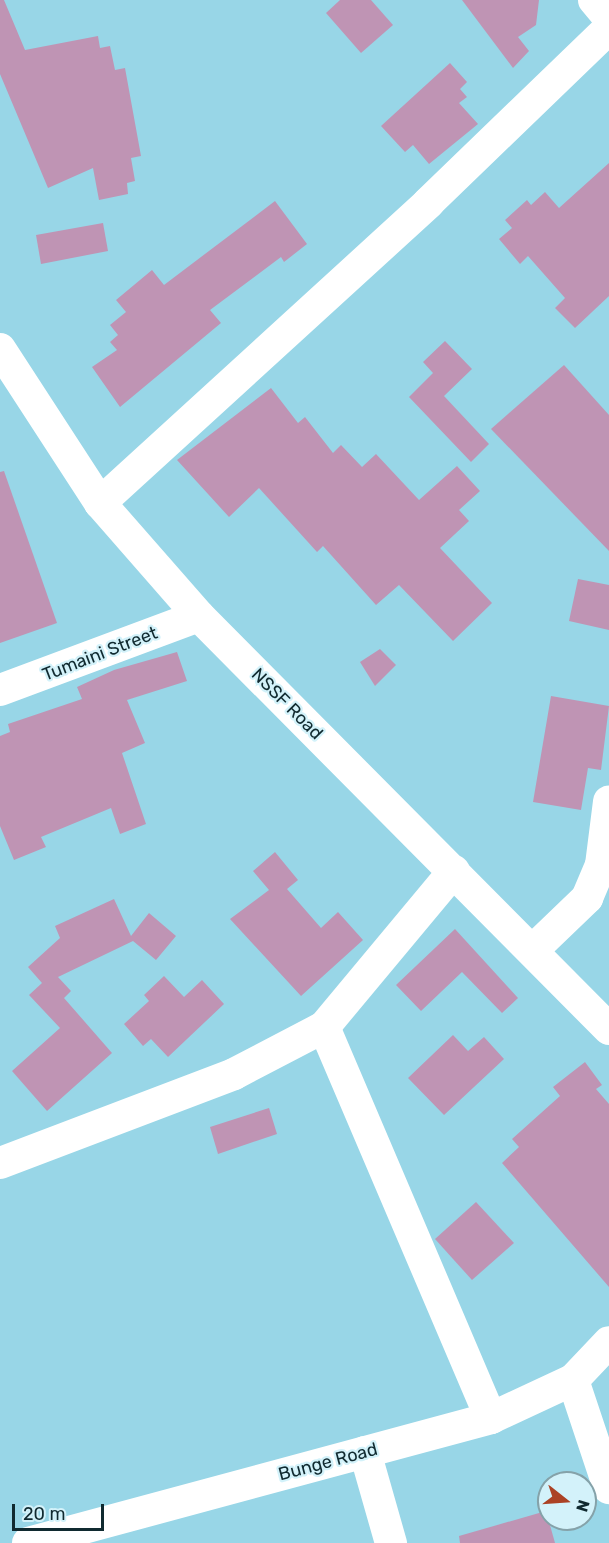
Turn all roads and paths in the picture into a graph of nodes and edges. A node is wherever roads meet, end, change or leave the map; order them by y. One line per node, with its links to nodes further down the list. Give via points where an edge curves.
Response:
1 (594, 0): 2 (street)
2 (609, 18)
3 (609, 28): 5 (street, via 428,203)
4 (0, 349): 5 (street, NSSF Road)
5 (100, 503): 6 (street, NSSF Road)
6 (199, 616): 7 (street, Tumaini Street); 9 (street, NSSF Road)
7 (0, 690)
8 (609, 802): 10 (street, via 602,865 587,898)
9 (454, 871): 10 (street, NSSF Road); 11 (street)
10 (534, 949): 12 (street, NSSF Road)
11 (324, 1027): 13 (street, via 234,1074); 16 (street)
12 (609, 1029)
13 (0, 1163)
14 (609, 1342): 15 (street, Bunge Road)
15 (573, 1380): 16 (street, Bunge Road); 18 (street)
16 (491, 1418): 17 (street, Bunge Road)
17 (365, 1452): 19 (street, Bunge Road); 20 (street)
18 (609, 1488)
19 (28, 1543)
20 (390, 1543)

